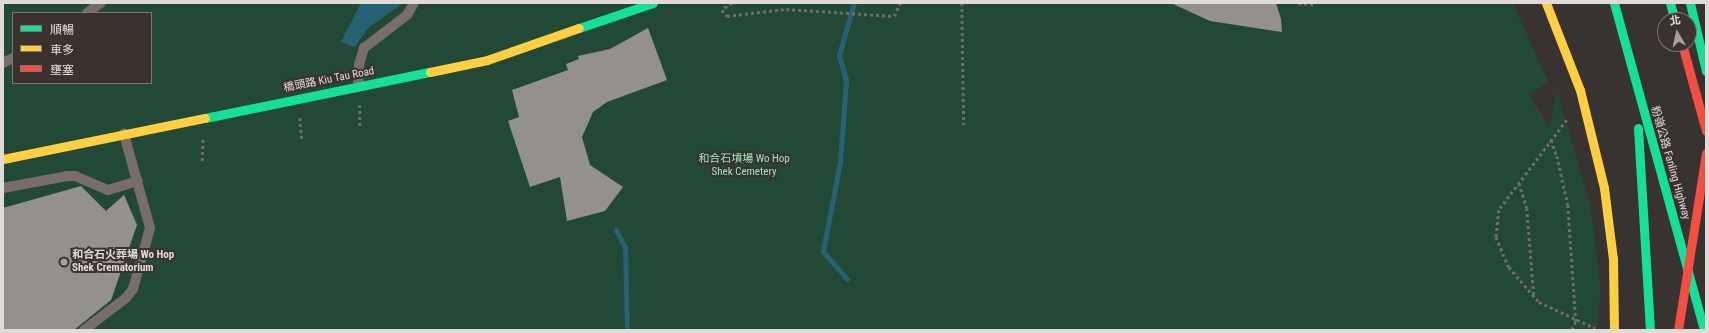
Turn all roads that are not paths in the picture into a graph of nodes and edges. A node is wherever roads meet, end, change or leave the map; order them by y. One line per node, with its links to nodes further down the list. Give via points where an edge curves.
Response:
1 (101, 3): 7 (lane)
2 (414, 3): 10 (lane, via 407,15 364,48)
3 (653, 3): 10 (main road, 橋頭路 Kiu Tau Road, via 487,60)
4 (1546, 3): 19 (main road, via 1580,90 1600,167 1613,259)
5 (1614, 3): 11 (main road, 粉嶺公路 Fanling Highway)
6 (1690, 3): 9 (main road)
7 (88, 12)
8 (1684, 52): 12 (main road)
9 (1706, 71)
10 (358, 87): 13 (main road, 橋頭路 Kiu Tau Road)
11 (1637, 91): 20 (main road); 22 (main road, 粉嶺公路 Fanling Highway)
12 (1706, 131)
13 (124, 134): 15 (main road, 橋頭路 Kiu Tau Road); 16 (lane)
14 (1706, 153): 21 (main road)
15 (3, 159)
16 (138, 181): 17 (lane, via 108,190 75,176 67,176); 18 (lane, via 150,228 133,289 126,298)
17 (3, 188)
18 (84, 330)
19 (1614, 330)
20 (1650, 330)
21 (1678, 330)
22 (1704, 330)

